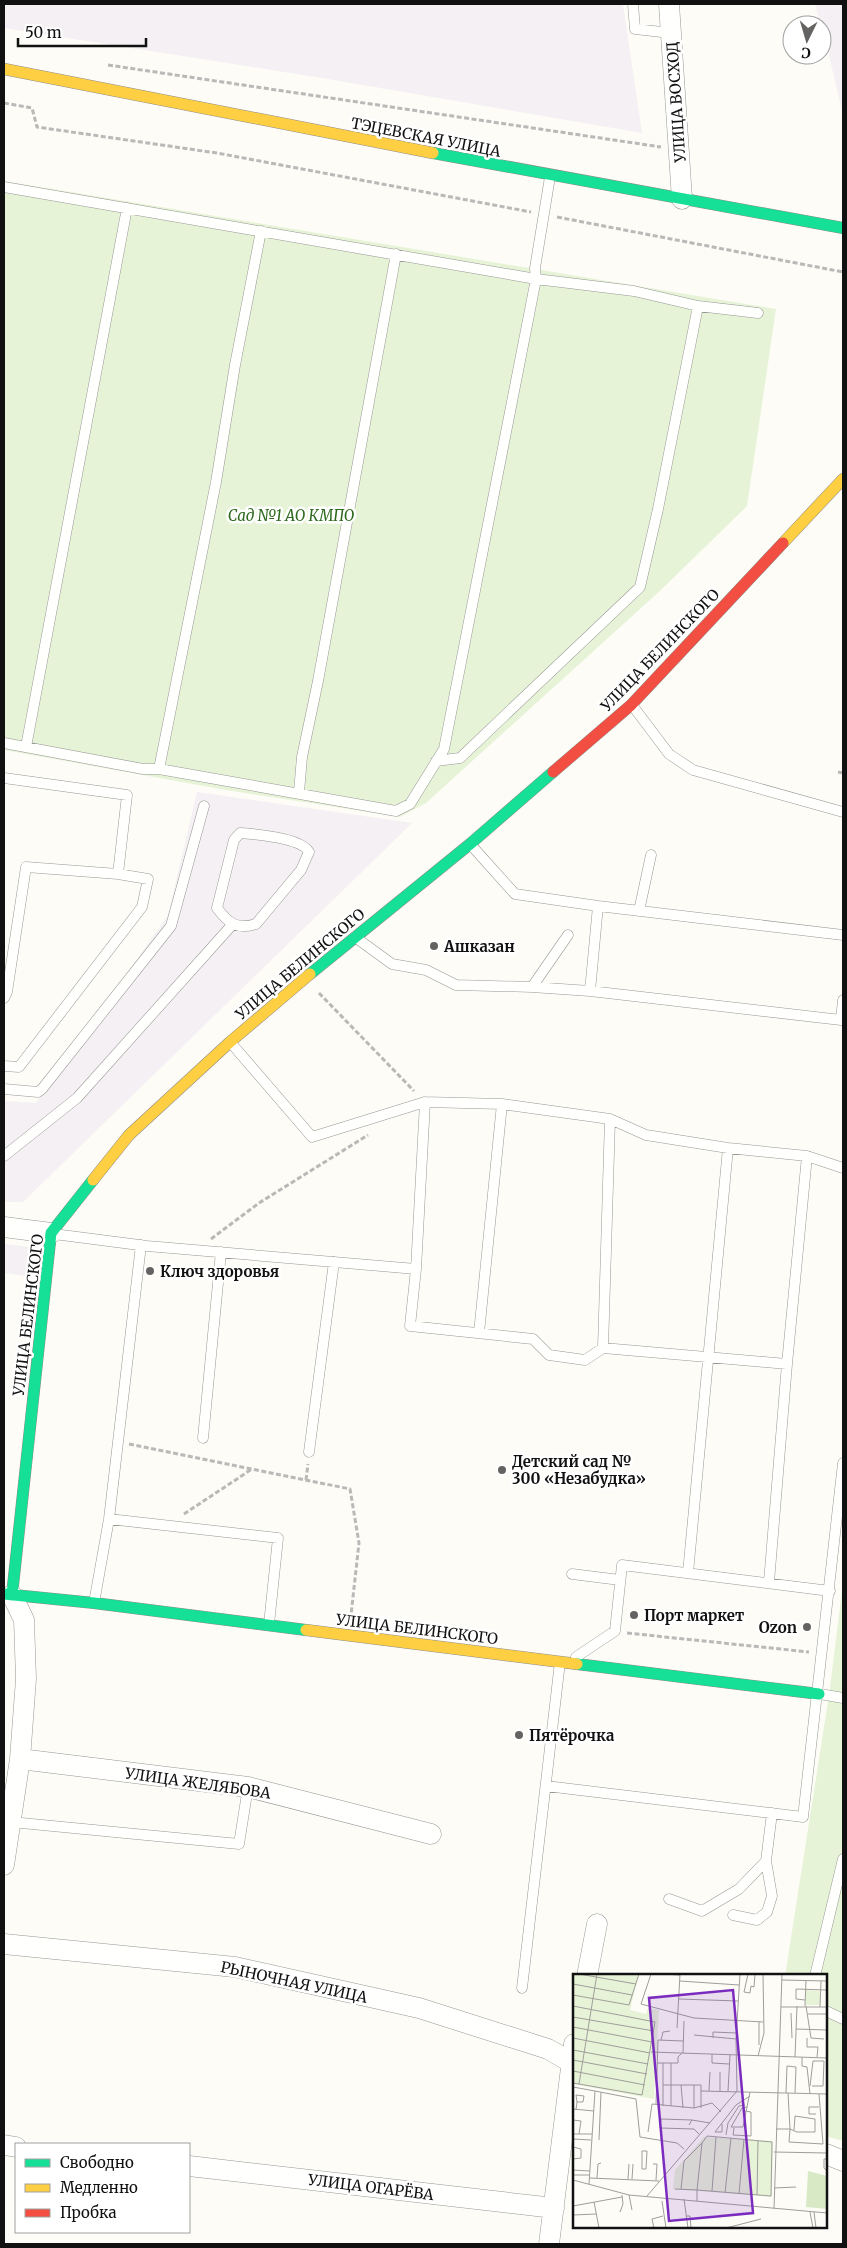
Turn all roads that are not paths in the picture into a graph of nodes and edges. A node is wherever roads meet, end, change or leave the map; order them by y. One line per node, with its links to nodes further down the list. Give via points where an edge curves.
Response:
1 (632, 4): 3 (lane, via 635,29)
2 (669, 4): 3 (street, УЛИЦА ВОСХОД)
3 (671, 33): 7 (street, УЛИЦА ВОСХОД)
4 (4, 69): 5 (street, ТЭЦЕВСКАЯ УЛИЦА)
5 (550, 176): 7 (street, ТЭЦЕВСКАЯ УЛИЦА); 12 (lane)
6 (4, 187): 8 (lane)
7 (682, 200): 9 (street, ТЭЦЕВСКАЯ УЛИЦА)
8 (127, 208): 10 (lane); 18 (lane)
9 (843, 228)
10 (261, 231): 11 (lane); 20 (lane, via 216,482)
11 (396, 254): 12 (lane); 22 (lane, via 302,757)
12 (536, 279): 13 (lane, via 634,291); 19 (lane, via 444,749)
13 (698, 306): 14 (lane); 19 (lane, via 640,587 460,758)
14 (758, 313)
15 (843, 479): 16 (street, УЛИЦА БЕЛИНСКОГО)
16 (631, 705): 24 (lane, via 669,754 692,770); 25 (street, УЛИЦА БЕЛИНСКОГО)
17 (4, 743): 18 (lane)
18 (26, 747): 20 (lane)
19 (436, 761): 22 (lane, via 410,804 396,811)
20 (159, 769): 22 (lane)
21 (4, 778): 27 (lane, via 128,795)
22 (299, 792)
23 (204, 806): 40 (lane, via 171,926 42,1089 38,1092)
24 (843, 812)
25 (470, 844): 28 (lane, via 515,894); 33 (street, УЛИЦА БЕЛИНСКОГО)
26 (651, 855): 29 (lane)
27 (118, 874): 36 (lane, via 26,867); 39 (lane, via 148,879 142,906 19,1067)
28 (598, 906): 29 (lane); 35 (lane)
29 (639, 911): 32 (lane)
30 (232, 925): 30 (lane, via 217,908 236,835 257,834 306,848 308,857 301,870 256,924 246,927); 45 (lane, via 77,1098)
31 (568, 935): 34 (lane)
32 (843, 935)
33 (354, 937): 34 (lane, via 392,964 426,970 456,985); 38 (street, УЛИЦА БЕЛИНСКОГО)
34 (532, 987): 35 (lane)
35 (590, 991): 37 (lane, via 841,1020)
36 (4, 998)
37 (843, 1000)
38 (230, 1042): 41 (lane, via 312,1136); 49 (street, УЛИЦА БЕЛИНСКОГО, via 130,1135)
39 (4, 1066)
40 (4, 1089)
41 (425, 1102): 42 (lane); 53 (lane)
42 (502, 1104): 43 (lane); 54 (lane)
43 (610, 1119): 44 (lane, via 646,1135); 55 (lane)
44 (728, 1148): 46 (lane); 56 (lane)
45 (4, 1156)
46 (807, 1156): 47 (lane); 57 (lane)
47 (843, 1168)
48 (4, 1227): 49 (street)
49 (51, 1233): 50 (lane); 67 (street, УЛИЦА БЕЛИНСКОГО)
50 (141, 1245): 51 (lane); 61 (lane)
51 (222, 1252): 52 (lane); 58 (lane)
52 (334, 1262): 53 (lane); 59 (lane)
53 (416, 1269): 54 (lane, via 410,1326)
54 (478, 1333): 55 (lane, via 533,1339 549,1355 585,1360)
55 (603, 1348): 56 (lane)
56 (709, 1358): 57 (lane); 62 (lane)
57 (787, 1364): 65 (lane)
58 (203, 1438)
59 (308, 1452)
60 (843, 1463): 66 (lane)
61 (110, 1519): 68 (lane); 69 (lane, via 278,1538)
62 (688, 1572): 64 (lane, via 622,1565); 65 (lane)
63 (572, 1574): 64 (lane)
64 (620, 1580): 70 (lane, via 615,1631)
65 (768, 1582): 66 (lane)
66 (830, 1591): 71 (lane)
67 (8, 1594): 68 (street, УЛИЦА БЕЛИНСКОГО); 73 (street, via 24,1620 26,1679)
68 (94, 1603): 69 (street, УЛИЦА БЕЛИНСКОГО)
69 (269, 1625): 70 (street, УЛИЦА БЕЛИНСКОГО)
70 (565, 1662): 71 (street, УЛИЦА БЕЛИНСКОГО); 74 (lane)
71 (818, 1694): 72 (lane); 76 (lane, via 803,1817)
72 (843, 1698)
73 (20, 1759): 75 (street, УЛИЦА ЖЕЛЯБОВА); 77 (street)
74 (546, 1786): 76 (lane); 90 (lane)
75 (248, 1787): 77 (lane, via 239,1844); 78 (street, УЛИЦА ЖЕЛЯБОВА)
76 (772, 1813): 80 (lane)
77 (11, 1822): 81 (street)
78 (431, 1834)
79 (843, 1859): 83 (lane)
80 (766, 1861): 82 (lane, via 740,1889 702,1910); 85 (lane, via 772,1896 767,1912 757,1920)
81 (4, 1865)
82 (669, 1899)
83 (832, 1906): 84 (lane); 89 (lane)
84 (843, 1909)
85 (733, 1915)
86 (597, 1924): 88 (street)
87 (4, 1944): 93 (street, РЫНОЧНАЯ УЛИЦА, via 235,1967 419,2008)
88 (587, 1974)
89 (816, 1974)
90 (522, 1988)
91 (827, 2011): 92 (lane)
92 (843, 2019)
93 (573, 2057): 97 (street)
94 (827, 2154): 95 (street)
95 (843, 2161)
96 (190, 2166): 97 (street, УЛИЦА ОГАРЁВА)
97 (554, 2208): 98 (street)
98 (549, 2244)

